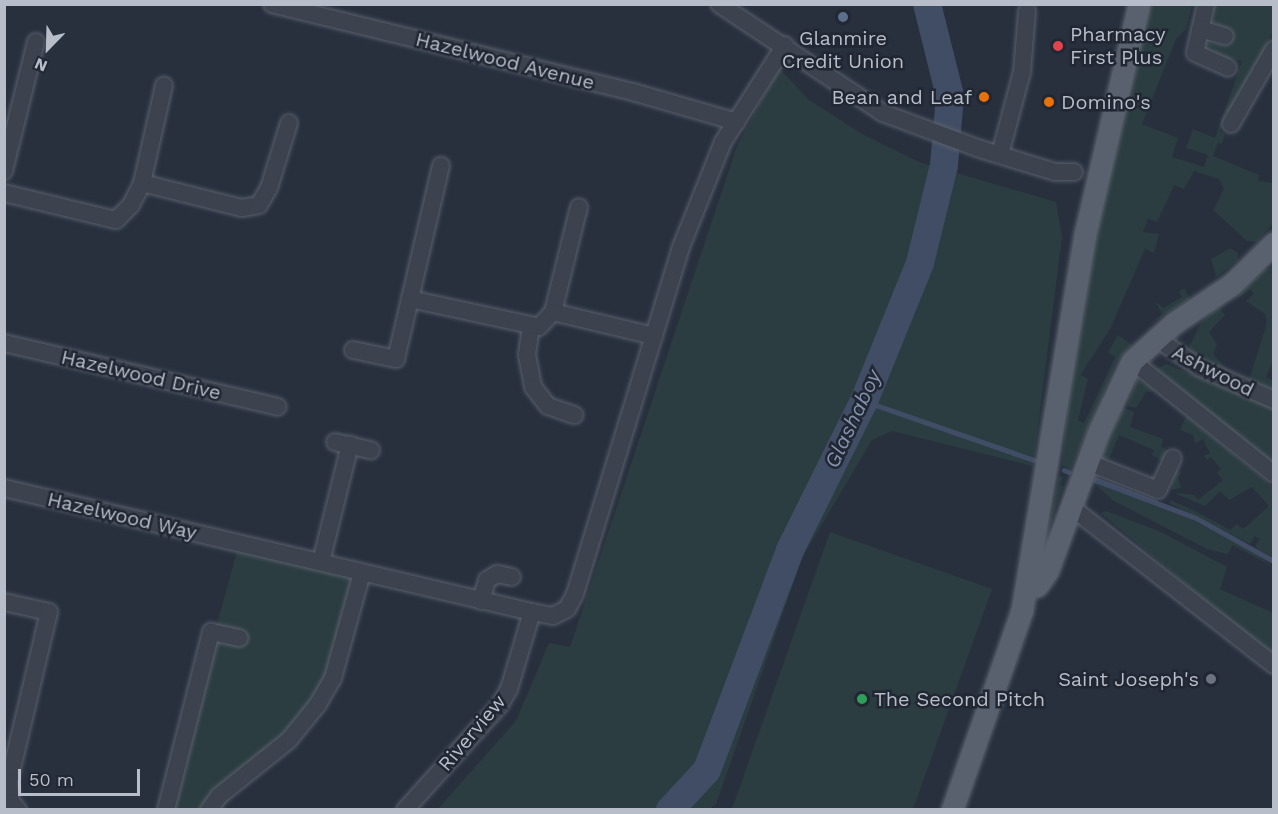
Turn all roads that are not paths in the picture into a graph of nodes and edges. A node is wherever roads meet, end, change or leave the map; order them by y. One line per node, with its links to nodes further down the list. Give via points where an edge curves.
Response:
1 (272, 4): 13 (street, Hazelwood Avenue, via 633,92)
2 (719, 4): 9 (street)
3 (1138, 4): 21 (main road)
4 (1206, 4): 6 (street)
5 (1027, 11): 17 (street, via 1022,72)
6 (1200, 29): 7 (street); 11 (street, via 1194,53)
7 (1225, 36)
8 (36, 42): 19 (street)
9 (785, 45): 13 (street, Hazelwood Way); 16 (street, via 883,113)
10 (1273, 50): 15 (street)
11 (1227, 68)
12 (164, 85): 22 (street)
13 (737, 122): 29 (street, Hazelwood Way, via 723,142 681,247)
14 (289, 123): 22 (street, via 269,188 259,205 242,208)
15 (1232, 124)
16 (964, 140): 17 (street); 20 (street, via 977,148 1055,172)
17 (1002, 147): 20 (street)
18 (441, 166): 26 (street)
19 (4, 171)
20 (1074, 172): 21 (street)
21 (1098, 179): 46 (main road, via 1064,349)
22 (142, 183): 23 (street, via 131,205 117,220)
23 (4, 193)
24 (579, 207): 27 (street)
25 (1274, 243): 30 (main road, via 1232,284)
26 (410, 299): 28 (street); 32 (street, via 396,358)
27 (553, 312): 28 (street, via 539,327); 29 (street)
28 (531, 326): 36 (street, via 527,355 533,387 548,406)
29 (654, 336): 49 (street, Hazelwood Way, via 575,594 567,609 553,616)
30 (1156, 338): 33 (main road); 34 (street, Ashwood, via 1200,368)
31 (4, 343): 35 (street, Hazelwood Drive)
32 (353, 350)
33 (1132, 361): 39 (main road); 40 (street)
34 (1274, 400)
35 (278, 407)
36 (574, 415)
37 (371, 450): 43 (street, via 342,444)
38 (1173, 458): 39 (street, via 1158,490)
39 (1087, 462): 42 (main road)
40 (1274, 474)
41 (4, 488): 43 (street, Hazelwood Way)
42 (1071, 507): 46 (main road, via 1043,580 1036,586); 51 (street)
43 (321, 562): 44 (street, Hazelwood Way)
44 (362, 573): 47 (street, Hazelwood Way); 55 (street, via 333,678 318,705 289,740 219,796)
45 (512, 577): 47 (street, via 497,574 487,580)
46 (1028, 585): 57 (main road, via 1016,636)
47 (481, 601): 49 (street, Hazelwood Way)
48 (4, 602): 52 (street, via 50,612)
49 (532, 612): 56 (street, Riverview, via 509,689 499,706)
50 (239, 638): 54 (street, via 211,632)
51 (1274, 665)
52 (8, 760): 53 (street, via 11,802)
53 (18, 810)
54 (166, 810)
55 (209, 810)
56 (405, 810)
57 (952, 810)

